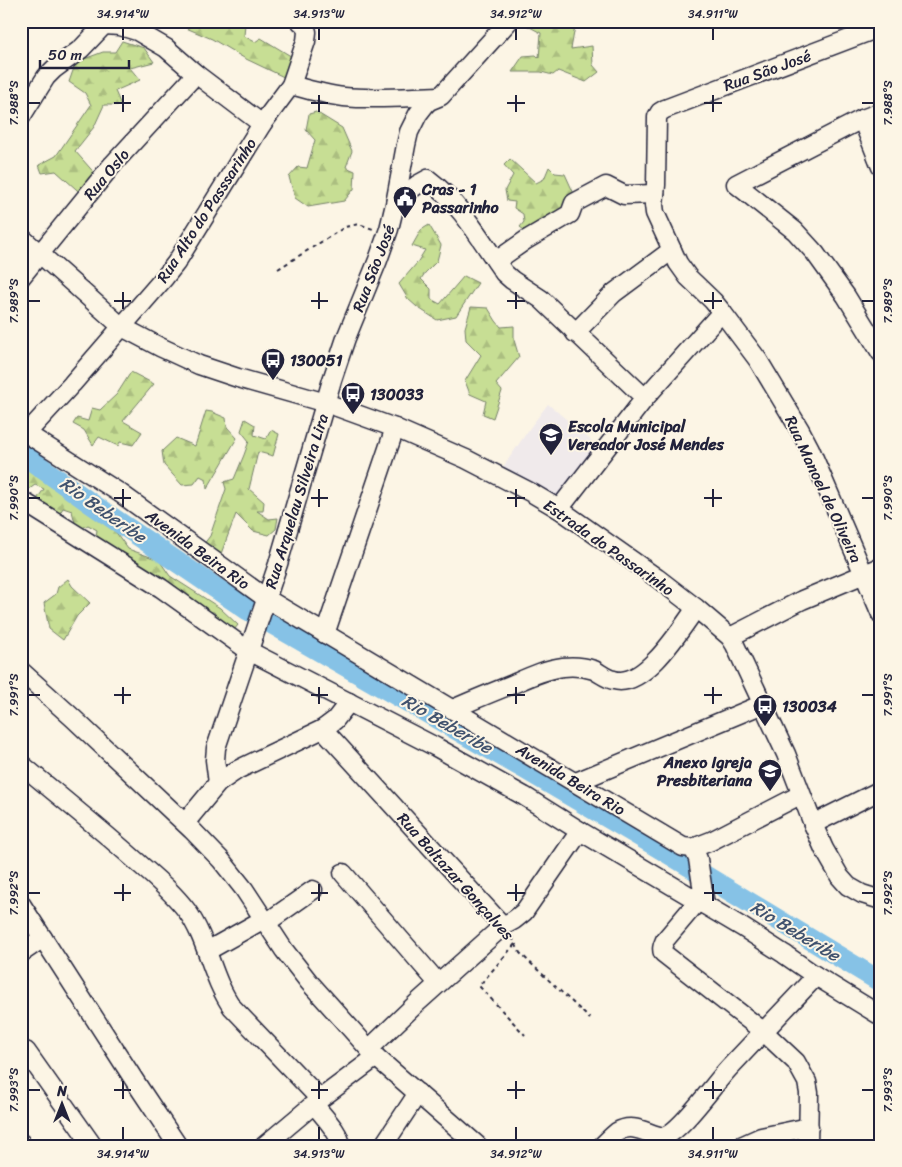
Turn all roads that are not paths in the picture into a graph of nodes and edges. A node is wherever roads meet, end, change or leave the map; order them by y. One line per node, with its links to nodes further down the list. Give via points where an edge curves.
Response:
1 (509, 21): 7 (street, Rua São José)
2 (101, 23): 5 (street, via 137,31 154,40); 9 (street, via 81,49 46,77)
3 (306, 27): 6 (street, Rua Alto do Passsarinho)
4 (881, 27): 10 (street, Rua São José, via 665,109)
5 (196, 74): 12 (street); 18 (street, Rua Oslo, via 113,164)
6 (291, 85): 7 (street, via 345,97); 12 (street, Rua Alto do Passsarinho)
7 (441, 96): 15 (street, Rua São José, via 428,101 409,132)
8 (881, 112): 11 (street)
9 (21, 117)
10 (658, 118): 14 (street, Rua Manoel de Oliveira)
11 (862, 119): 13 (street); 24 (street, via 736,184 795,231 815,253)
12 (262, 124): 22 (street, Rua Alto do Passsarinho, via 176,263)
13 (881, 167)
14 (654, 194): 17 (street, Rua Manoel de Oliveira, via 655,213); 19 (street, via 624,195 606,186 574,203 570,214)
15 (396, 200): 19 (street, via 428,179 458,208); 26 (street, Rua São José, via 378,260 346,338)
16 (21, 237): 18 (street, Estrada do Passarinho)
17 (672, 250): 21 (street, Rua Manoel de Oliveira, via 688,277); 23 (street, via 614,294)
18 (41, 253): 20 (street, Rua Oslo); 22 (street, Estrada do Passarinho)
19 (496, 261): 23 (street, via 504,273 541,299)
20 (21, 277)
21 (722, 312): 25 (street); 32 (street, Rua Manoel de Oliveira, via 758,360 800,430)
22 (122, 327): 26 (street, Estrada do Passarinho, via 199,365); 28 (street, Rua Alto do Passsarinho)
23 (576, 333): 25 (street)
24 (881, 353)
25 (645, 398): 30 (street)
26 (326, 403): 27 (street, Estrada do Passarinho); 33 (street, Rua Arquelau Silveira Lira)
27 (395, 428): 30 (street, Estrada do Passarinho, via 501,476); 36 (street)
28 (24, 432): 33 (street, Avenida Beira Rio, via 120,493)
29 (21, 500): 38 (street)
30 (558, 509): 34 (street, Estrada do Passarinho)
31 (881, 566): 32 (street)
32 (863, 574): 35 (street, Rua Manoel de Oliveira); 37 (street, via 802,600)
33 (265, 603): 36 (street, Avenida Beira Rio); 38 (street, Rua Arquelau Silveira Lira)
34 (696, 608): 37 (street, Estrada do Passarinho); 42 (street, via 661,655 627,681 611,680 592,669 552,669)
35 (881, 614)
36 (325, 634): 42 (street, Avenida Beira Rio)
37 (730, 638): 41 (street, Estrada do Passarinho)
38 (250, 646): 40 (street, via 299,678); 46 (street, Rua Arquelau Silveira Lira, via 216,748)
39 (21, 672): 49 (street)
40 (350, 702): 43 (street); 51 (street, via 524,796)
41 (762, 704): 45 (street); 48 (street, Estrada do Passarinho, via 786,754)
42 (453, 709): 45 (street, Avenida Beira Rio)
43 (323, 729): 46 (street, via 237,770); 59 (street, Rua Baltazar Gonçalves)
44 (21, 764): 61 (street, via 171,893 195,923)
45 (576, 782): 52 (street, Avenida Beira Rio)
46 (218, 783): 49 (street)
47 (881, 790): 50 (street)
48 (800, 795): 50 (street, Estrada do Passarinho); 52 (street)
49 (185, 823): 58 (street, via 221,860)
50 (812, 824): 56 (street, Estrada do Passarinho, via 848,886)
51 (580, 831): 55 (street); 59 (street, via 524,912)
52 (693, 852): 55 (street)
53 (343, 873): 64 (street)
54 (313, 890): 58 (street)
55 (702, 900): 63 (street); 66 (street, via 665,940 661,949)
56 (881, 900)
57 (21, 904): 60 (street)
58 (265, 921): 61 (street); 68 (street, via 309,982)
59 (503, 926): 64 (street)
60 (43, 938): 62 (street); 73 (street)
61 (207, 951): 70 (street, via 232,1007)
62 (21, 953)
63 (816, 976): 65 (street); 66 (street)
64 (438, 983): 68 (street)
65 (881, 1016)
66 (764, 1032): 71 (street, via 796,1062 807,1082); 78 (street, via 672,1133 663,1138 630,1128 617,1132)
67 (26, 1052): 72 (street)
68 (372, 1053): 69 (street); 70 (street)
69 (418, 1094): 76 (street); 77 (street)
70 (317, 1101): 74 (street); 75 (street)
71 (809, 1127): 79 (street, via 761,1137); 80 (street)
72 (93, 1146)
73 (178, 1146)
74 (264, 1146)
75 (341, 1146)
76 (383, 1146)
77 (478, 1146)
78 (602, 1146)
79 (741, 1146)
80 (808, 1146)

